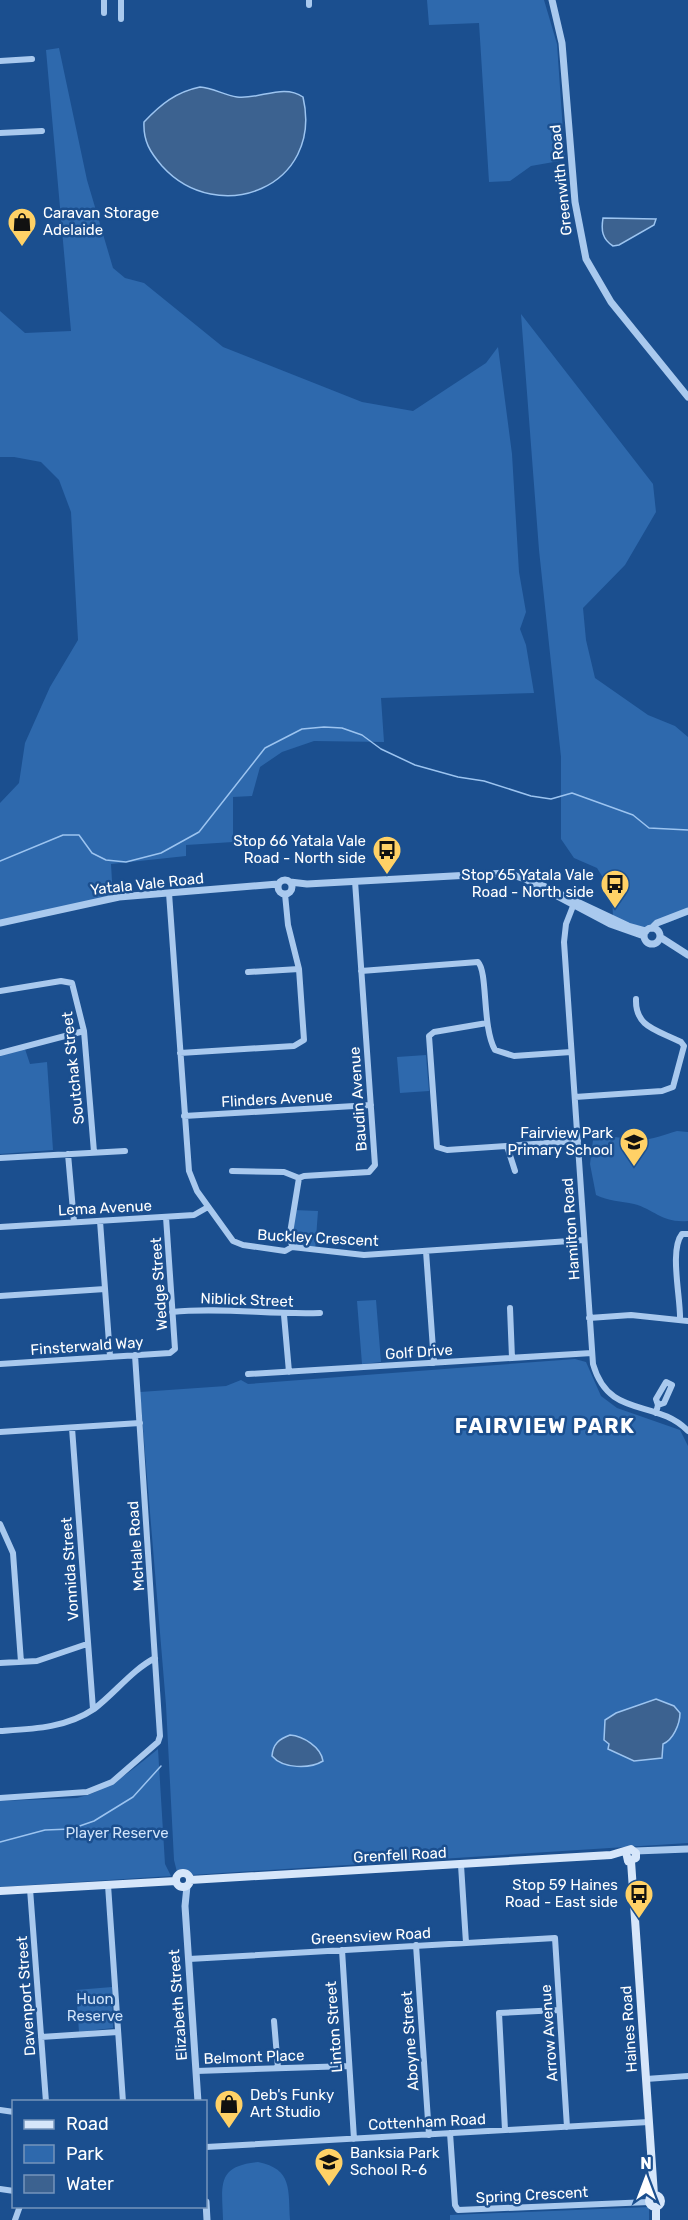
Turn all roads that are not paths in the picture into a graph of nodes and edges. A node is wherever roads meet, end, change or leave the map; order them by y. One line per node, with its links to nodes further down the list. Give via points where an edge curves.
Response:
1 (104, 0): 4 (street)
2 (121, 0): 5 (street)
3 (552, 0): 10 (street, Greenwith Road, via 562,43 575,202 586,259 611,302)
4 (104, 13)
5 (121, 19)
6 (32, 59): 7 (street)
7 (0, 61)
8 (42, 131): 9 (street)
9 (0, 133)
10 (688, 397)
11 (355, 881): 12 (street, Yatala Vale Road); 14 (street, Yatala Vale Road, via 496,872 514,874); 22 (street, Baudin Avenue)
12 (284, 888): 13 (street, Yatala Vale Road); 21 (street)
13 (169, 893): 17 (street, Yatala Vale Road, via 105,899); 30 (street, Buckley Crescent)
14 (574, 903): 18 (street, Yatala Vale Road); 28 (street, Hamilton Road, via 564,933)
15 (688, 911): 16 (street)
16 (669, 920): 18 (street); 19 (street)
17 (0, 923)
18 (648, 931): 19 (street); 19 (street, via 647,941 652,944)
19 (660, 935): 20 (street)
20 (688, 955)
21 (299, 969): 23 (street); 30 (street, via 306,1034 301,1044)
22 (361, 971): 26 (street, via 478,962 483,969); 32 (street, Baudin Avenue)
23 (248, 972)
24 (0, 990): 27 (street, Soutchak Street, via 61,981 72,983)
25 (636, 999): 31 (street, via 635,1013 641,1022 684,1046 673,1087)
26 (487, 1023): 28 (street, via 493,1047 499,1053 523,1056); 35 (street, via 429,1036 437,1147 447,1150)
27 (84, 1030): 29 (street); 37 (street, Soutchak Street)
28 (572, 1052): 31 (street, Hamilton Road)
29 (0, 1053)
30 (180, 1053): 33 (street, Buckley Crescent)
31 (574, 1097): 34 (street, Hamilton Road)
32 (371, 1105): 33 (street, Flinders Avenue); 42 (street, Baudin Avenue, via 375,1160 372,1170)
33 (184, 1116): 43 (street, Buckley Crescent, via 191,1177)
34 (578, 1141): 35 (street); 49 (street, Hamilton Road)
35 (507, 1146): 41 (street)
36 (125, 1151): 37 (street)
37 (94, 1152): 38 (street)
38 (68, 1154): 39 (street); 46 (street)
39 (0, 1158)
40 (232, 1171): 42 (street, via 284,1172)
41 (515, 1171)
42 (298, 1178): 50 (street, via 290,1233)
43 (208, 1207): 44 (street, Lema Avenue, via 194,1215); 50 (street, Buckley Crescent, via 237,1244 285,1251)
44 (166, 1217): 45 (street, Lema Avenue); 55 (street, Wedge Street)
45 (100, 1221): 46 (street, Lema Avenue); 52 (street)
46 (74, 1222): 47 (street, Lema Avenue)
47 (0, 1227)
48 (688, 1234): 59 (street, via 682,1234 676,1253)
49 (584, 1240): 51 (street, Buckley Crescent); 58 (street, Hamilton Road)
50 (292, 1247): 51 (street, Buckley Crescent, via 364,1255)
51 (426, 1251): 66 (street)
52 (105, 1289): 53 (street); 64 (street)
53 (0, 1296)
54 (510, 1308): 65 (street)
55 (172, 1312): 57 (street, Niblick Street, via 214,1308); 61 (street, Wedge Street)
56 (320, 1313): 57 (street, Niblick Street)
57 (284, 1315): 68 (street)
58 (589, 1318): 59 (street, via 631,1315); 62 (street, Hamilton Road)
59 (680, 1320): 60 (street)
60 (688, 1321)
61 (175, 1349): 63 (street, Finsterwald Way, via 170,1353)
62 (592, 1353): 65 (street, Golf Drive); 71 (street, Hamilton Road, via 597,1376 609,1393 627,1405)
63 (135, 1355): 64 (street, Finsterwald Way); 72 (street, McHale Road)
64 (110, 1356): 67 (street, Finsterwald Way)
65 (512, 1358): 66 (street, Golf Drive)
66 (434, 1363): 68 (street, Golf Drive)
67 (0, 1364)
68 (289, 1372): 69 (street, Golf Drive)
69 (248, 1374)
70 (658, 1405): 71 (street)
71 (656, 1413): 74 (street, Hamilton Road, via 675,1420)
72 (140, 1423): 73 (street); 78 (street, McHale Road)
73 (72, 1428): 75 (street); 77 (street, Vonnida Street)
74 (688, 1431)
75 (0, 1432)
76 (0, 1524): 79 (street, via 13,1553)
77 (87, 1644): 79 (street, via 38,1661); 81 (street, Vonnida Street)
78 (155, 1658): 81 (street); 83 (street, McHale Road, via 158,1742 112,1782 87,1792)
79 (21, 1662): 80 (street)
80 (0, 1663)
81 (93, 1709): 82 (street, via 51,1728)
82 (0, 1731)
83 (0, 1798)
84 (688, 1849): 85 (street, Grenfell Road)
85 (631, 1856): 86 (main road, Grenfell Road); 104 (main road, Haines Road)
86 (461, 1865): 87 (main road, Grenfell Road); 92 (street)
87 (183, 1883): 88 (main road, Grenfell Road); 95 (street, Elizabeth Street)
88 (108, 1885): 89 (main road, Grenfell Road); 98 (street)
89 (30, 1889): 90 (main road, Grenfell Road); 99 (street, Davenport Street)
90 (0, 1891)
91 (555, 1938): 92 (street, Greensview Road); 96 (street, Arrow Avenue)
92 (466, 1943): 93 (street, Greensview Road)
93 (416, 1945): 94 (street, Greensview Road); 112 (street, Aboyne Street)
94 (342, 1950): 95 (street, Greensview Road); 100 (street, Linton Street)
95 (189, 1959): 102 (street, Elizabeth Street)
96 (559, 2010): 109 (street, Arrow Avenue); 110 (street, via 499,2013)
97 (274, 2021): 101 (street)
98 (118, 2032): 99 (street); 106 (street)
99 (41, 2037): 105 (street, Davenport Street)
100 (349, 2066): 101 (street, Belmont Place); 113 (street, Linton Street)
101 (278, 2068): 102 (street, Belmont Place)
102 (196, 2071): 107 (street, Elizabeth Street)
103 (688, 2076): 104 (street)
104 (646, 2079): 108 (main road, Haines Road)
105 (46, 2100)
106 (123, 2100)
107 (198, 2100)
108 (650, 2122): 109 (street, Cottenham Road); 115 (main road, Haines Road)
109 (567, 2127): 110 (street, Cottenham Road)
110 (505, 2130): 111 (street, Cottenham Road)
111 (450, 2133): 112 (street, Cottenham Road); 115 (street, Spring Crescent, via 454,2205 458,2211)
112 (429, 2135): 113 (street, Cottenham Road)
113 (354, 2139): 114 (street, Cottenham Road)
114 (207, 2148)
115 (653, 2201): 116 (main road, Haines Road)
116 (656, 2220)

